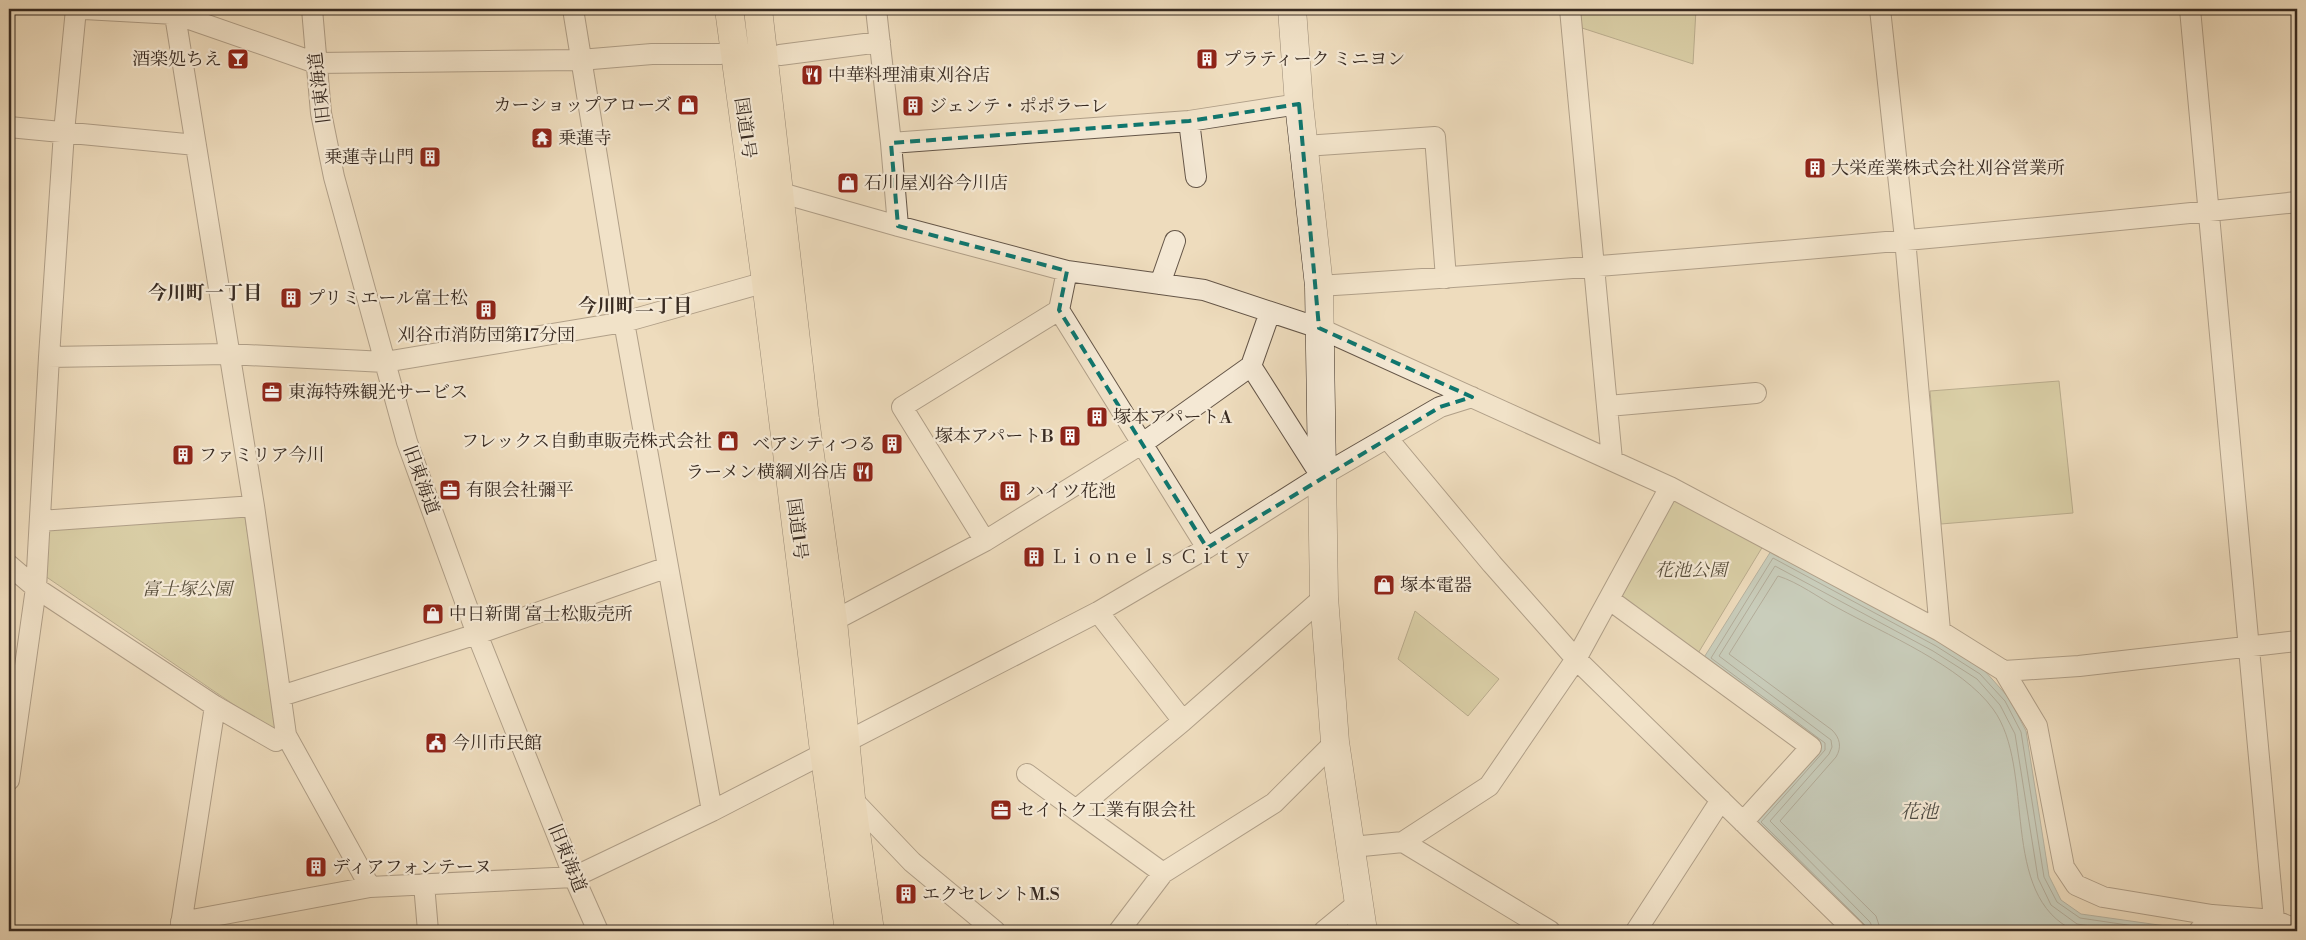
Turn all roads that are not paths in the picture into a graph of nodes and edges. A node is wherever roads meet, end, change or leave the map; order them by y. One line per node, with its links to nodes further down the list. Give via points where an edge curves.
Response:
1 (76, 9): 21 (street)
2 (84, 9): 12 (street)
3 (312, 9): 17 (street, 旧東海道)
4 (574, 9): 16 (street)
5 (729, 9): 35 (highway, 国道1号)
6 (758, 9): 26 (highway, 国道1号)
7 (876, 9): 13 (street)
8 (1292, 9): 18 (street)
9 (1570, 9): 32 (street)
10 (1880, 9): 30 (street)
11 (2190, 9): 28 (street)
12 (175, 12): 17 (street); 23 (street)
13 (880, 42): 15 (street); 22 (street)
14 (721, 54): 16 (street, via 652,54)
15 (780, 55)
16 (580, 60): 17 (street); 40 (street)
17 (316, 63): 44 (street, 旧東海道, via 321,113 334,176)
18 (1299, 104): 19 (street); 24 (street)
19 (1189, 121): 22 (street); 25 (street)
20 (9, 127): 21 (street)
21 (64, 132): 23 (street); 43 (street)
22 (891, 144): 29 (street)
23 (196, 145): 42 (street)
24 (1305, 146): 34 (street, via 1434,137); 37 (street)
25 (1196, 177)
26 (778, 192): 29 (street); 64 (highway, 国道1号)
27 (2297, 202): 28 (street)
28 (2208, 211): 30 (street); 68 (street)
29 (898, 226): 33 (street)
30 (1905, 239): 32 (street); 65 (street)
31 (1175, 241): 36 (street)
32 (1596, 265): 34 (street); 48 (street)
33 (1067, 271): 36 (street); 38 (street)
34 (1446, 278): 37 (street)
35 (766, 282): 40 (street); 76 (highway, 国道1号)
36 (1160, 284): 39 (street, via 1204,290)
37 (1319, 286): 41 (street)
38 (1059, 310): 50 (street); 56 (street, via 902,407)
39 (1270, 312): 41 (street); 45 (street)
40 (624, 322): 44 (street); 59 (street)
41 (1319, 328): 47 (street); 52 (street)
42 (228, 354): 43 (street); 44 (street); 54 (street)
43 (49, 357): 55 (street)
44 (385, 362): 66 (street, 旧東海道, via 407,442)
45 (1251, 366): 50 (street); 52 (street)
46 (1756, 393): 48 (street)
47 (1472, 397): 49 (street, via 1440,406); 51 (street)
48 (1608, 406): 51 (street)
49 (1387, 438): 52 (street); 69 (street)
50 (1143, 443): 56 (street); 57 (street)
51 (1612, 460): 53 (street)
52 (1321, 476): 57 (street); 61 (street)
53 (1670, 487): 62 (street); 65 (street)
54 (254, 506): 55 (street); 71 (street)
55 (40, 521): 60 (street)
56 (985, 541): 64 (street)
57 (1207, 548): 63 (street)
58 (9, 566): 60 (street)
59 (668, 567): 66 (street); 82 (street)
60 (36, 588): 72 (street); 78 (street)
61 (1324, 598): 73 (street); 75 (street)
62 (1610, 600): 69 (street); 83 (street, via 1812,747)
63 (1098, 612): 73 (street); 76 (street)
64 (833, 621): 76 (highway, 国道1号)
65 (1940, 631): 70 (street)
66 (477, 634): 71 (street); 87 (street, 旧東海道)
67 (2297, 641): 68 (street)
68 (2248, 646): 70 (street, via 2079,666); 92 (street)
69 (1576, 659): 80 (street); 84 (street, via 1489,786)
70 (2004, 671): 91 (street, via 2037,726 2064,867 2076,885 2103,897)
71 (281, 696): 74 (street)
72 (215, 706): 74 (street, via 276,741); 93 (street)
73 (1183, 721): 81 (street)
74 (286, 735): 89 (street)
75 (1335, 742): 85 (street); 86 (street, via 1274,803)
76 (834, 747): 79 (highway, 国道1号); 82 (street); 97 (highway, 国道1号)
77 (1027, 774): 81 (street)
78 (9, 780)
79 (850, 798): 98 (highway, 国道1号); 99 (street, via 912,862)
80 (1721, 800): 83 (street); 104 (street)
81 (1076, 810): 86 (street)
82 (712, 811): 87 (street)
83 (1743, 822): 105 (street)
84 (1403, 842): 85 (street); 103 (street)
85 (1352, 847): 90 (street)
86 (1163, 873): 100 (street)
87 (574, 877): 88 (street); 96 (street, 旧東海道)
88 (424, 884): 89 (street); 95 (street)
89 (370, 887): 93 (street)
90 (1358, 903): 101 (street); 102 (street)
91 (2212, 915): 92 (street); 106 (street)
92 (2274, 920): 94 (street)
93 (180, 927)
94 (2294, 930)
95 (428, 931)
96 (598, 931)
97 (849, 931)
98 (870, 931)
99 (995, 931)
100 (1119, 931)
101 (1324, 931)
102 (1362, 931)
103 (1550, 931)
104 (1636, 931)
105 (1855, 931)
106 (2198, 931)

